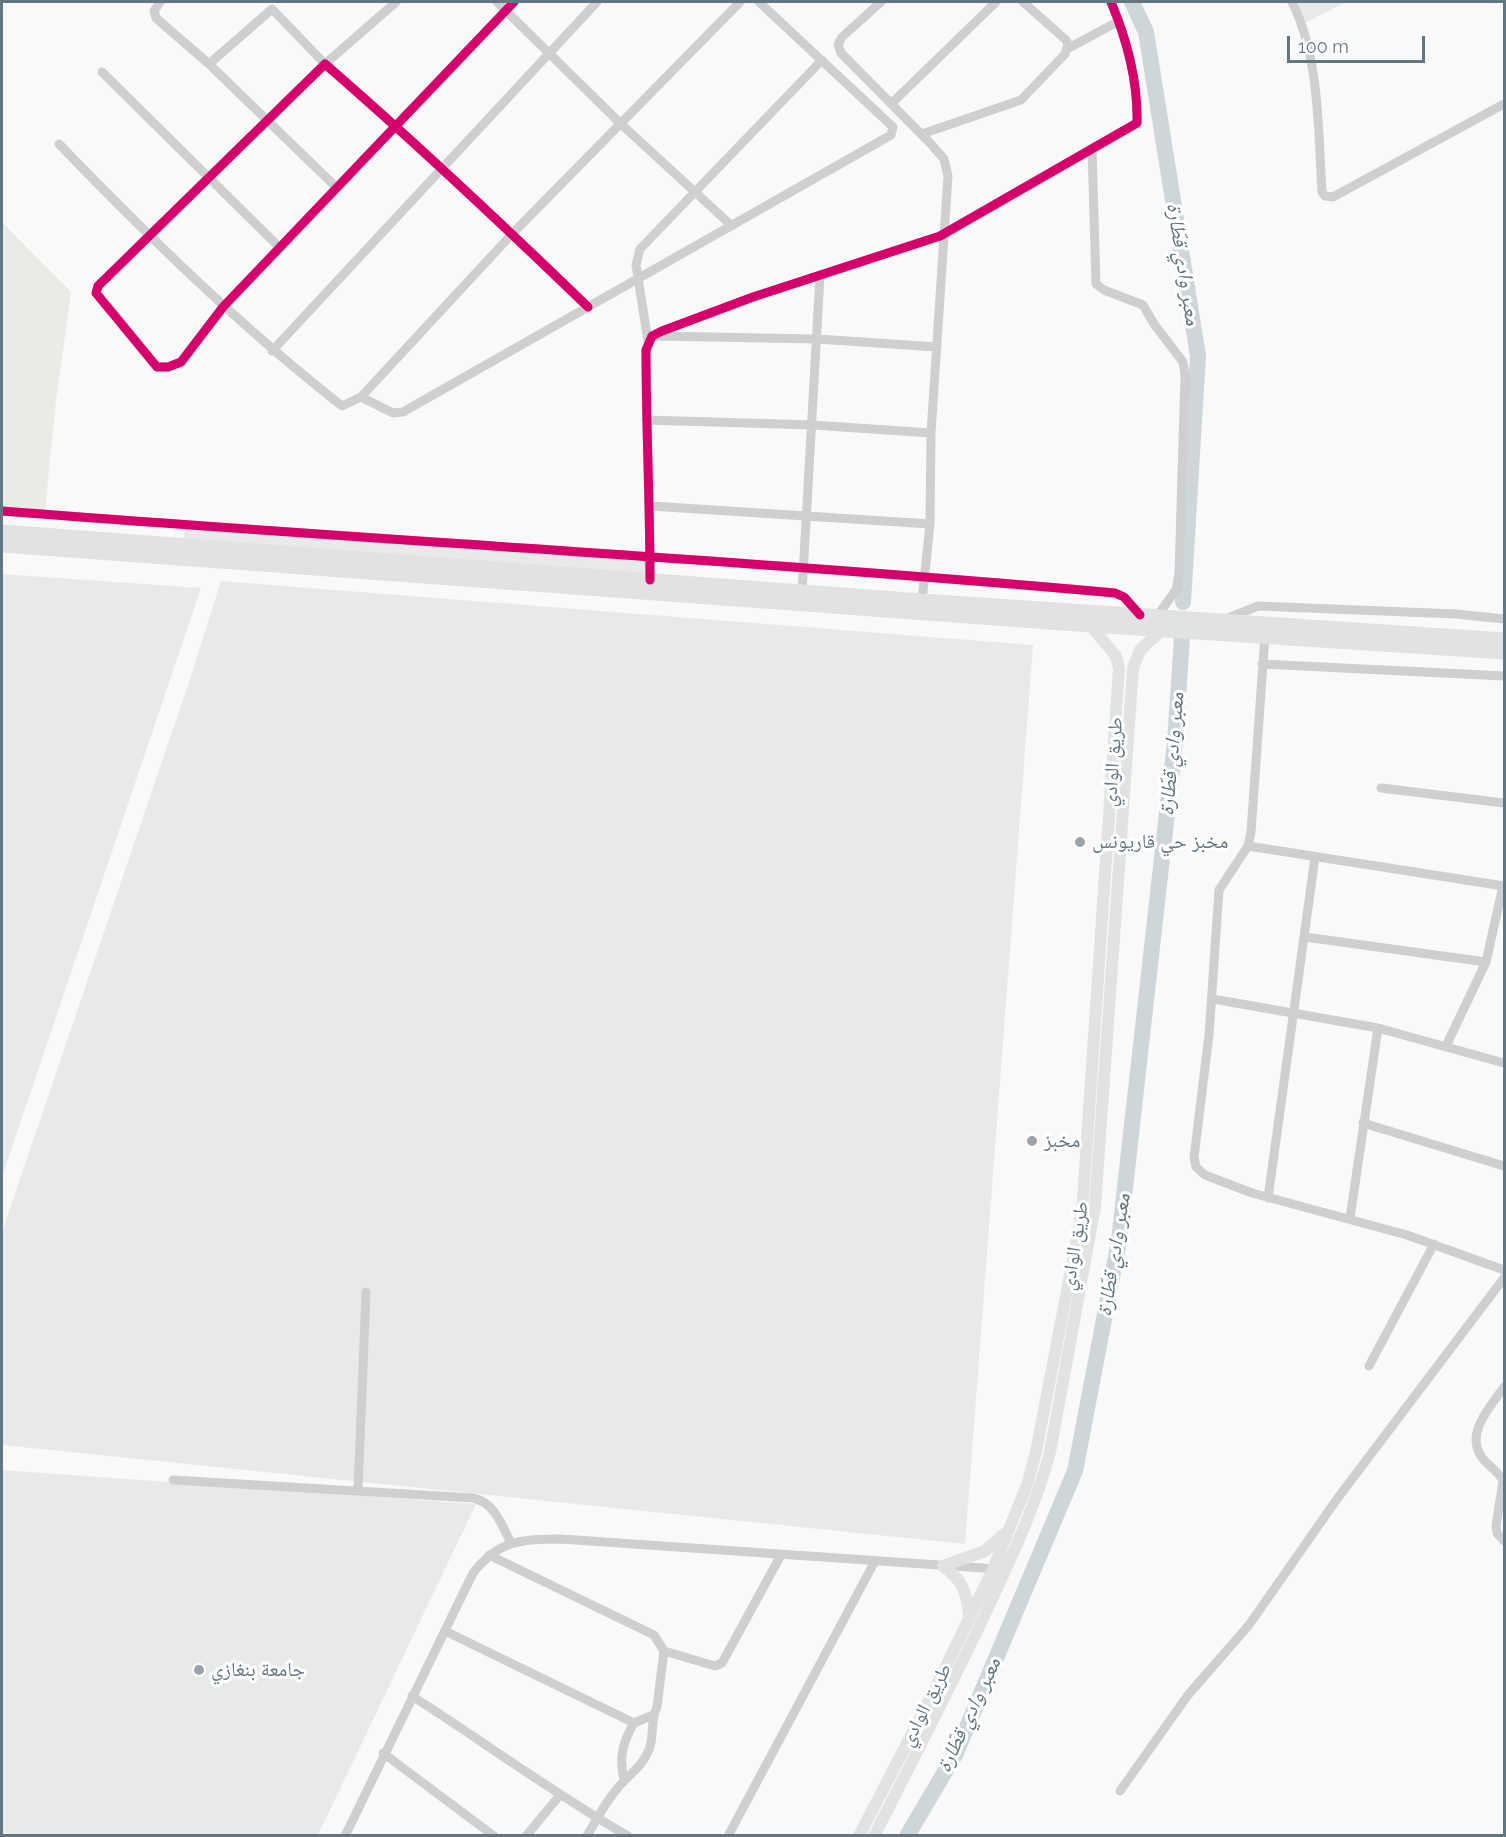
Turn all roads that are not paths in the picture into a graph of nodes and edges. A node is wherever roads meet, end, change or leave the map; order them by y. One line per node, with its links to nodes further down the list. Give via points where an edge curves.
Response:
1 (160, 2): 20 (street, via 154,11 156,18)
2 (264, 2): 14 (street)
3 (497, 2): 15 (street)
4 (514, 2): 15 (street)
5 (597, 2): 18 (street)
6 (740, 2): 26 (street)
7 (759, 2): 19 (street)
8 (881, 2): 23 (street, via 838,45 841,53)
9 (996, 2): 23 (street)
10 (1023, 2): 17 (street, via 1066,40)
11 (1111, 2): 16 (street)
12 (1292, 2): 24 (street, via 1307,45 1324,196 1333,197)
13 (391, 3): 21 (street)
14 (272, 9): 20 (street); 21 (street)
15 (504, 10): 18 (street); 27 (street)
16 (1119, 21): 17 (street); 30 (street, via 1137,88 1137,123)
17 (1067, 49): 28 (street, via 1021,100)
18 (548, 53): 26 (street); 31 (street)
19 (822, 60): 34 (street); 35 (street, via 893,127 893,132)
20 (209, 64): 25 (street)
21 (325, 64): 25 (street); 27 (street)
22 (102, 72): 32 (street)
23 (892, 103): 28 (street)
24 (1504, 104)
25 (268, 123): 32 (street); 33 (street)
26 (621, 123): 34 (street); 37 (street)
27 (395, 125): 31 (street); 33 (street)
28 (922, 134): 36 (street, via 947,166)
29 (58, 144): 38 (street)
30 (1092, 148): 36 (street); 72 (street, via 1096,284 1143,306 1183,362 1185,375 1179,574 1176,590)
31 (441, 167): 37 (street); 47 (street)
32 (209, 179): 38 (street); 39 (street)
33 (336, 187): 39 (street)
34 (695, 192): 35 (street); 41 (street, via 640,249)
35 (732, 226): 41 (street)
36 (945, 233): 40 (street); 46 (street)
37 (512, 234): 43 (street); 48 (street)
38 (149, 238): 42 (street); 42 (street, via 98,286 96,293 157,367 181,362)
39 (279, 247): 42 (street)
40 (820, 276): 44 (street, via 753,297); 45 (street)
41 (638, 278): 43 (street); 44 (street)
42 (223, 307): 47 (street)
43 (588, 307): 48 (street, via 403,412 393,413)
44 (650, 338): 45 (street); 49 (street, via 646,350)
45 (817, 339): 46 (street); 50 (street)
46 (937, 347): 51 (street)
47 (272, 351): 48 (street, via 342,406)
48 (362, 397)
49 (646, 420): 50 (street); 52 (street)
50 (813, 425): 51 (street); 54 (street)
51 (931, 433): 55 (street)
52 (651, 507): 54 (street); 59 (street)
53 (2, 511): 57 (street)
54 (807, 514): 55 (street); 61 (street)
55 (930, 524): 62 (street)
56 (2, 532): 60 (highway)
57 (376, 539): 59 (street); 60 (street)
58 (2, 545): 73 (highway)
59 (650, 558): 61 (street); 63 (street)
60 (374, 559): 63 (highway)
61 (803, 568): 62 (street); 65 (street)
62 (925, 577): 64 (street); 66 (street)
63 (650, 580): 65 (highway)
64 (1087, 591): 67 (street); 69 (street, via 1124,597)
65 (802, 592): 66 (highway)
66 (922, 601): 67 (highway)
67 (1084, 610): 69 (highway)
68 (1383, 610): 70 (street); 71 (street, via 1258,606); 74 (street)
69 (1140, 615): 72 (highway)
70 (1504, 619)
71 (1219, 621): 72 (highway); 74 (highway)
72 (1160, 622): 73 (highway); 75 (highway); 80 (main road, طريق الوادي, via 1140,650)
73 (1090, 625): 79 (main road, via 1116,656)
74 (1383, 631): 76 (highway)
75 (1265, 635): 77 (highway); 78 (street)
76 (1504, 640)
77 (1504, 652)
78 (1262, 664): 81 (street); 84 (street)
79 (1119, 668): 80 (main road); 87 (main road, طريق الوادي)
80 (1133, 668): 89 (main road, طريق الوادي)
81 (1504, 676)
82 (1381, 788): 83 (street)
83 (1504, 803)
84 (1248, 846): 85 (street); 91 (street, via 1219,890)
85 (1315, 857): 86 (street); 88 (street)
86 (1504, 886): 90 (street)
87 (1101, 936): 89 (main road); 94 (main road, طريق الوادي)
88 (1305, 937): 90 (street); 92 (street)
89 (1114, 938): 94 (main road, طريق الوادي)
90 (1486, 962): 95 (street)
91 (1213, 999): 92 (street); 100 (street, via 1195,1163 1204,1175)
92 (1295, 1013): 93 (street); 100 (street)
93 (1378, 1028): 95 (street); 97 (street)
94 (1100, 1041): 99 (main road, طريق الوادي)
95 (1446, 1046): 96 (street)
96 (1504, 1063)
97 (1363, 1124): 98 (street); 101 (street)
98 (1504, 1166)
99 (1091, 1182): 110 (main road, طريق الوادي, via 1036,1452); 118 (main road, طريق الوادي, via 1092,1233 1050,1452 1040,1490)
100 (1268, 1198): 101 (street)
101 (1350, 1218): 102 (street)
102 (1434, 1244): 103 (street); 106 (street)
103 (1504, 1270)
104 (1504, 1278): 127 (street, via 1337,1499 1249,1625 1188,1695)
105 (366, 1292): 109 (street)
106 (1369, 1366)
107 (1504, 1387): 111 (street, via 1484,1416 1476,1438 1481,1456 1503,1481 1496,1526)
108 (173, 1480): 109 (street)
109 (358, 1491): 112 (street, via 484,1500)
110 (1012, 1523): 116 (main road, via 985,1551); 117 (main road, طريق الوادي)
111 (1504, 1541)
112 (511, 1543): 113 (street, via 561,1539); 114 (street)
113 (781, 1554): 115 (street); 121 (street, via 722,1663 715,1666)
114 (489, 1555): 120 (street, via 473,1573); 121 (street, via 654,1635)
115 (875, 1561): 116 (street); 135 (street)
116 (943, 1566): 117 (street); 119 (main road, via 961,1582)
117 (993, 1569): 118 (street); 119 (main road, طريق الوادي)
118 (1006, 1570): 137 (main road, طريق الوادي)
119 (969, 1618): 136 (main road, طريق الوادي)
120 (445, 1631): 122 (street); 124 (street)
121 (664, 1651): 123 (street, via 657,1707)
122 (412, 1696): 125 (street); 128 (street)
123 (652, 1715): 124 (street); 126 (street, via 653,1739 646,1756 636,1772)
124 (634, 1723): 126 (street, via 624,1740 621,1756)
125 (383, 1753): 130 (street); 131 (street)
126 (624, 1781): 129 (street)
127 (1120, 1791)
128 (560, 1796): 129 (street); 132 (street)
129 (597, 1818): 133 (street); 134 (street)
130 (345, 1836)
131 (494, 1836)
132 (526, 1836)
133 (587, 1836)
134 (628, 1836)
135 (728, 1836)
136 (859, 1836)
137 (874, 1836)

